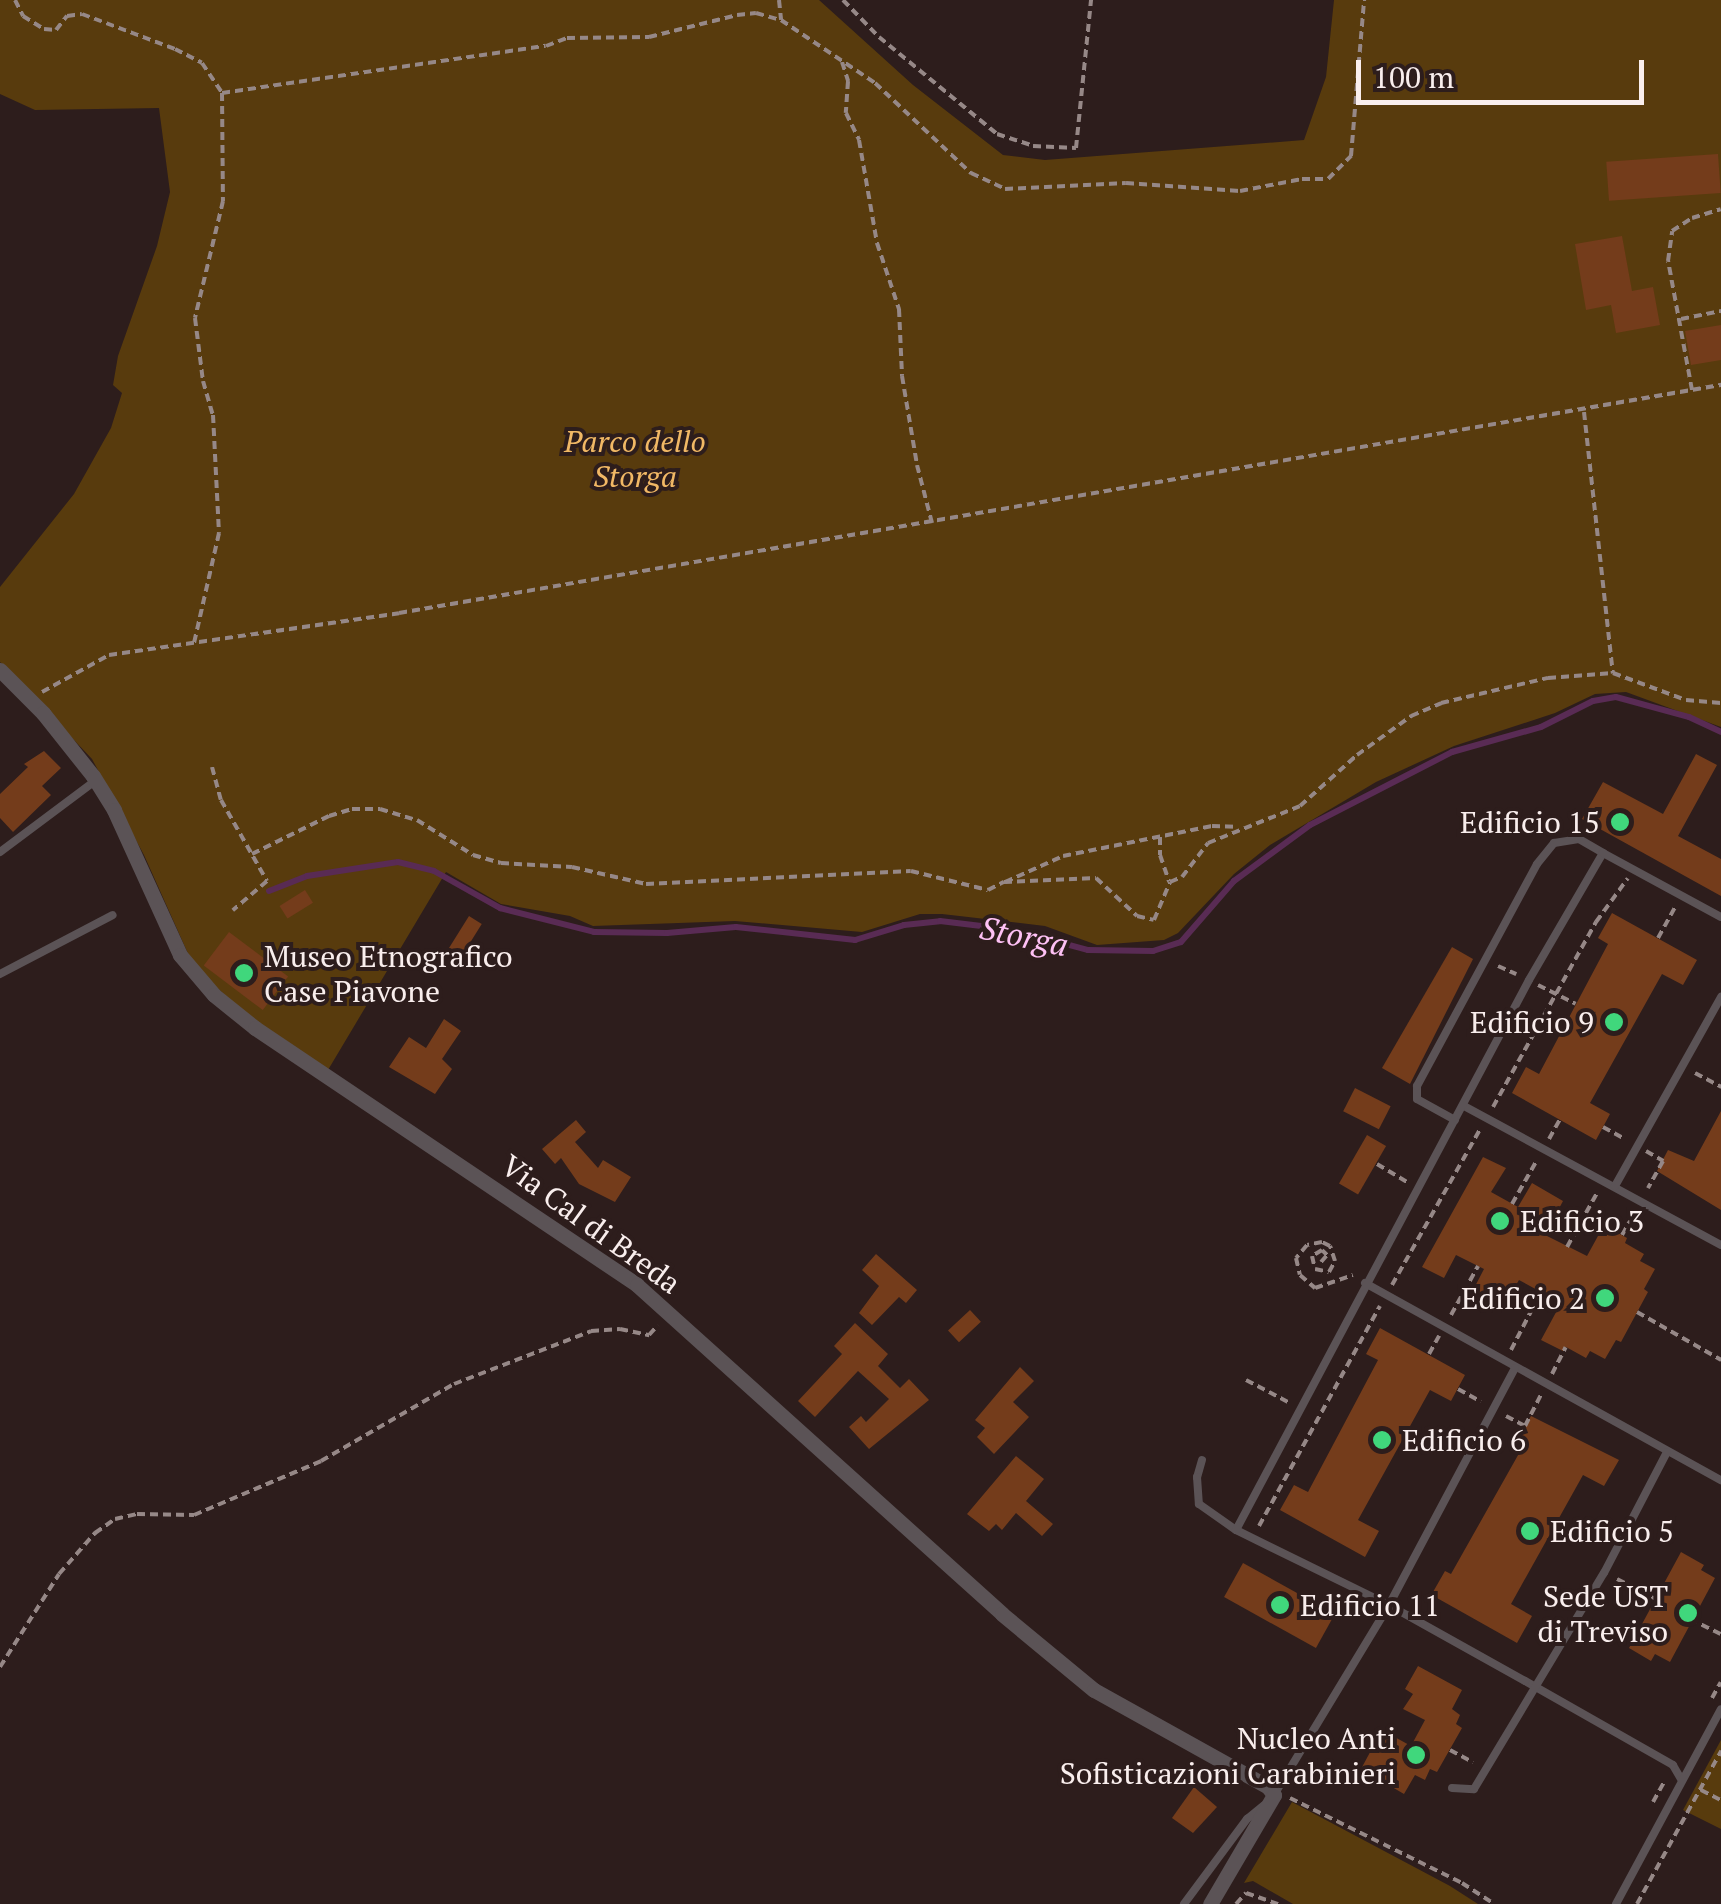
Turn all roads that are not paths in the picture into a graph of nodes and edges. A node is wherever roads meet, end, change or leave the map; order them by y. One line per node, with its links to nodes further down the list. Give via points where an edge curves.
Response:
1 (0, 670): 2 (street, Via Cal di Breda)
2 (95, 781): 3 (lane); 24 (street, Via Cal di Breda, via 180,955 214,995 598,1258 1063,1666 1127,1712)
3 (0, 852)
4 (1603, 854): 6 (lane); 9 (lane); 10 (lane, via 1578,839 1554,844 1537,864 1417,1086 1418,1099)
5 (112, 914): 7 (lane)
6 (1721, 917)
7 (0, 974)
8 (1721, 997): 11 (lane)
9 (1464, 1106): 10 (lane); 11 (lane)
10 (1455, 1120): 13 (lane)
11 (1615, 1186): 12 (lane)
12 (1721, 1244)
13 (1365, 1283): 14 (lane); 18 (lane)
14 (1515, 1368): 15 (lane); 19 (lane)
15 (1667, 1452): 17 (lane); 20 (lane)
16 (1202, 1460): 18 (lane, via 1199,1504)
17 (1721, 1479)
18 (1236, 1530): 19 (lane)
19 (1389, 1605): 20 (lane); 24 (lane)
20 (1537, 1688): 22 (lane, via 1673,1766); 23 (lane, via 1474,1789)
21 (1721, 1710): 22 (lane)
22 (1681, 1779): 27 (lane)
23 (1452, 1788)
24 (1274, 1795): 25 (lane, via 1247,1819); 26 (street)
25 (1184, 1904)
26 (1210, 1904)
27 (1616, 1904)

